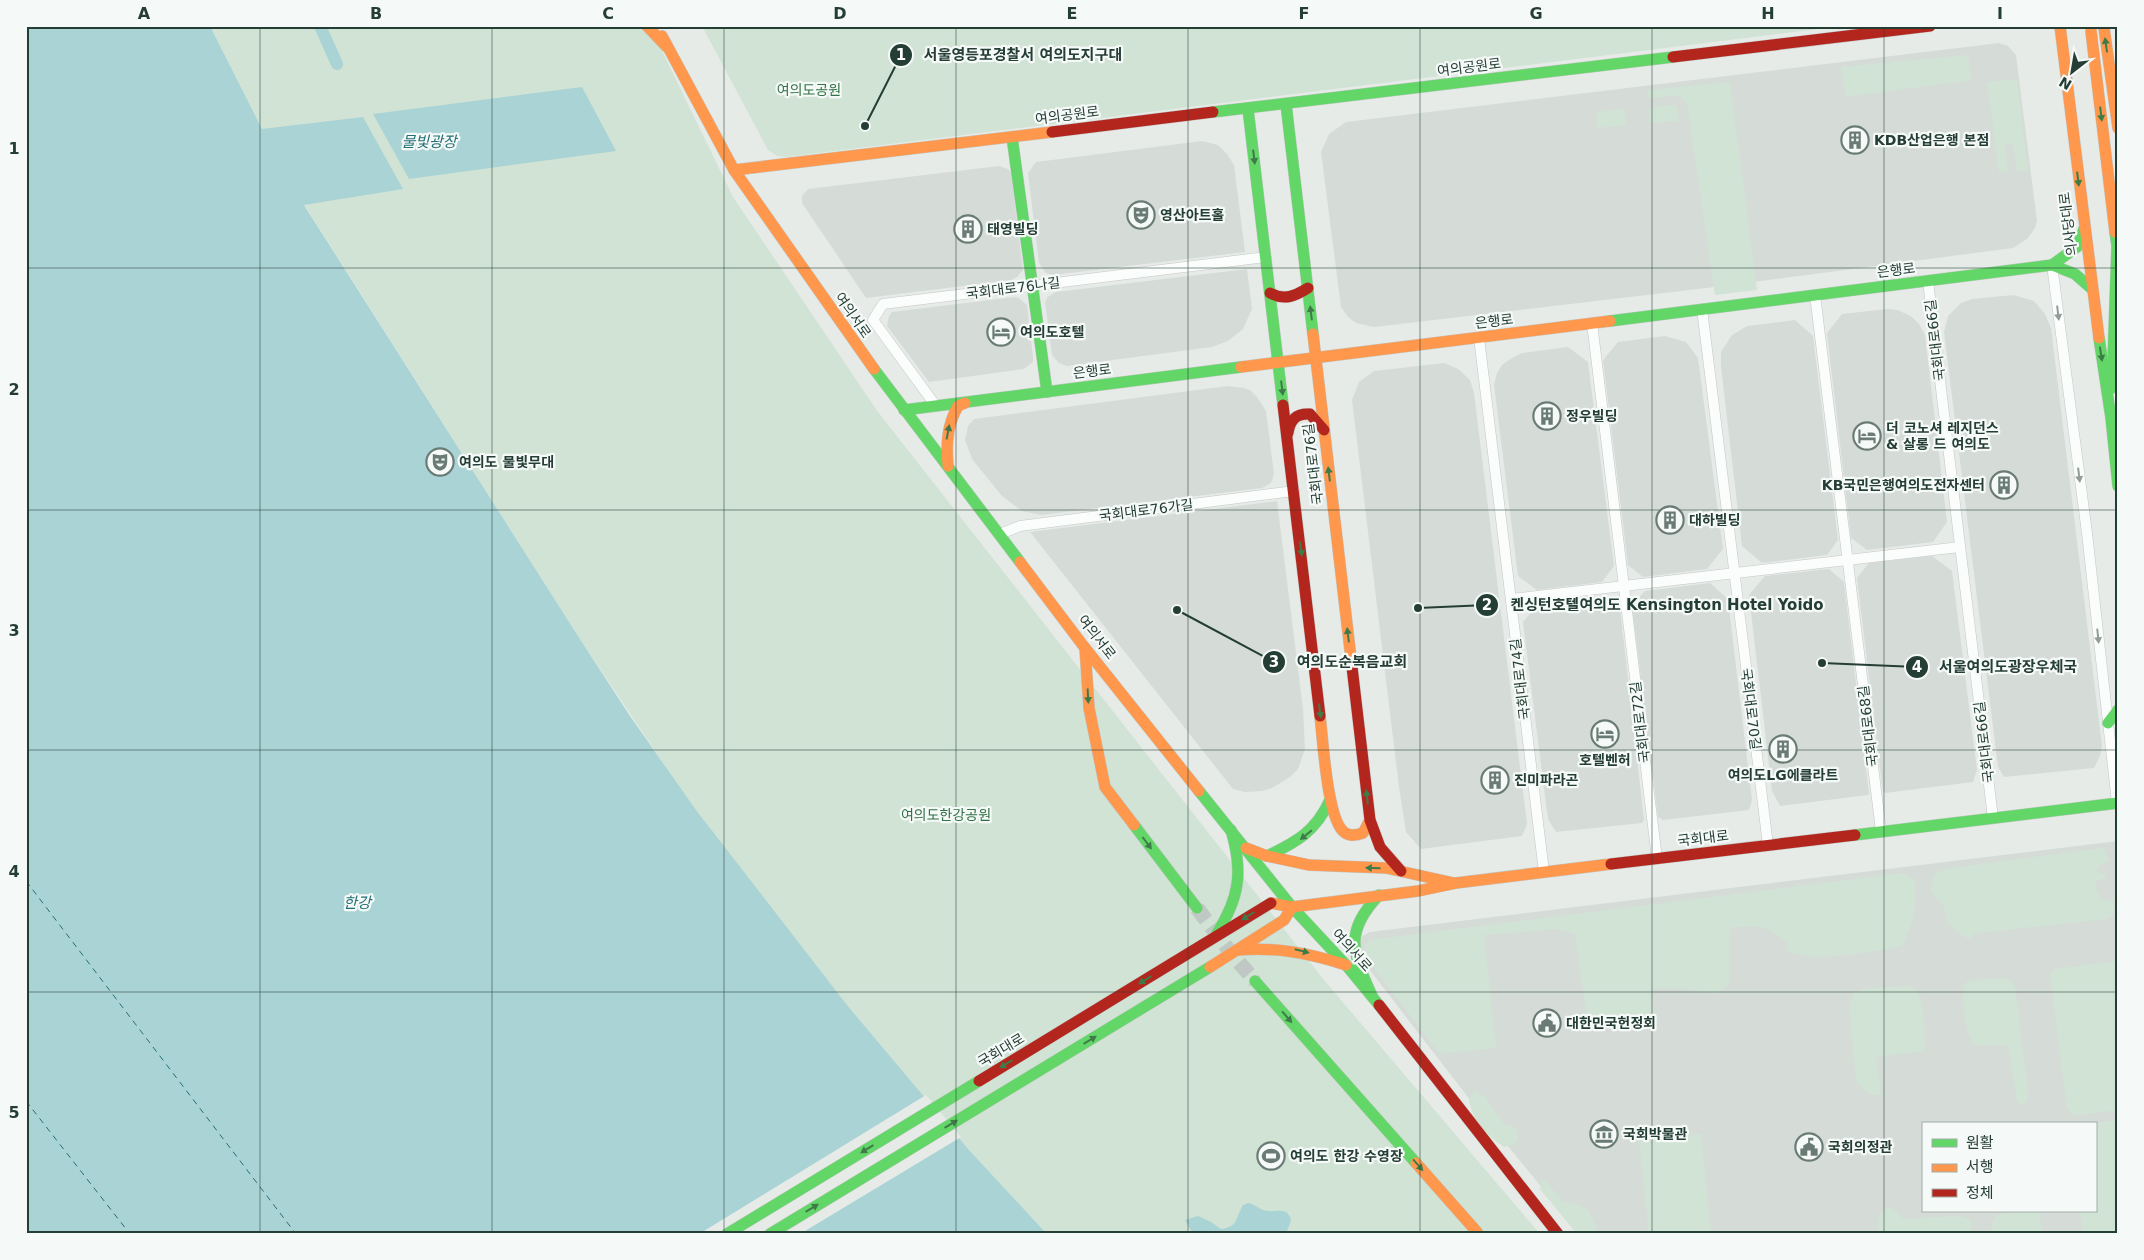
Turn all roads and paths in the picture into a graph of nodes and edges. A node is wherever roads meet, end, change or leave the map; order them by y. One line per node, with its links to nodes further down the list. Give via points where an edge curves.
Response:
1 (646, 26): 8 (main road)
2 (657, 26): 8 (main road, 여의서로)
3 (1930, 26): 10 (main road, 여의공원로)
4 (2060, 26): 9 (main road, 의사당대로)
5 (2070, 26): 9 (main road)
6 (2104, 28): 12 (main road, one-way to 6)
7 (2091, 31): 33 (main road, 의사당대로, one-way to 33, via 2117,246)
8 (667, 46): 14 (main road, 여의서로)
9 (2068, 92): 15 (main road, 의사당대로, one-way to 15)
10 (1286, 104): 11 (main road, 여의공원로); 20 (main road, 국회대로76길)
11 (1248, 109): 13 (main road, 여의공원로); 16 (main road, 국회대로76길, one-way to 16)
12 (2118, 128)
13 (1012, 137): 14 (main road, 여의공원로); 19 (main road)
14 (734, 170): 32 (main road, 여의서로)
15 (2084, 229): 17 (main road, via 2077,247); 21 (main road, 의사당대로)
16 (1266, 257): 19 (street, 국회대로76나길); 22 (main road, 국회대로76길)
17 (2052, 265): 18 (main road, 은행로); 21 (main road, via 2075,274); 47 (street, one-way to 47)
18 (1928, 281): 23 (main road, 은행로); 40 (street, 국회대로66길)
19 (1033, 286): 29 (main road); 31 (street, 국회대로76나길, via 884,304 873,320)
20 (1308, 288): 22 (main road, via 1290,298 1277,298); 27 (main road, 국회대로76길, one-way to 20)
21 (2091, 288): 33 (main road, 의사당대로, one-way to 33)
22 (1270, 293): 28 (main road, 국회대로76길)
23 (1815, 295): 24 (main road, 은행로); 41 (street, 국회대로68길)
24 (1702, 309): 25 (main road, 은행로); 42 (street, 국회대로70길)
25 (1592, 323): 26 (main road, 은행로); 43 (street, 국회대로72길)
26 (1479, 338): 27 (main road, 은행로); 44 (street, 국회대로74길)
27 (1316, 358): 28 (main road, 은행로); 34 (main road, 국회대로76길)
28 (1279, 363): 29 (main road, 은행로); 35 (main road, 국회대로76길, one-way to 35)
29 (1047, 392): 30 (main road, 은행로)
30 (965, 403): 31 (main road, 은행로); 36 (main road, one-way to 30, via 948,427 958,406)
31 (936, 406): 32 (main road, 은행로)
32 (904, 410): 36 (main road, 여의서로)
33 (2111, 418): 37 (main road, 의사당대로)
34 (1324, 430): 35 (main road, via 1310,414 1301,413 1289,424); 51 (main road, 국회대로76길, one-way to 34)
35 (1288, 438): 38 (main road, 국회대로76길)
36 (948, 467): 39 (main road, 여의서로)
37 (2118, 486)
38 (1294, 491): 39 (street, 국회대로76가길, via 1020,526); 48 (main road, 국회대로76길, one-way to 48)
39 (1000, 534): 45 (main road, 여의서로)
40 (1960, 547): 41 (street); 50 (street, 국회대로66길)
41 (1848, 560): 42 (street); 53 (street, 국회대로68길)
42 (1735, 573): 43 (street); 54 (street, 국회대로70길)
43 (1624, 586): 44 (street); 57 (street, 국회대로72길)
44 (1511, 599): 59 (street, 국회대로74길)
45 (1085, 648): 52 (main road, 여의서로); 63 (main road, one-way to 63, via 1089,708 1105,787)
46 (2118, 710): 47 (main road)
47 (2108, 723): 49 (street)
48 (1330, 800): 51 (main road, 국회대로76길, via 1336,822 1346,834 1363,833); 56 (main road, one-way to 56, via 1312,830 1299,841)
49 (2117, 803): 50 (main road, 국회대로)
50 (1993, 818): 53 (main road, 국회대로)
51 (1370, 820): 58 (main road, 국회대로76길, via 1380,846)
52 (1231, 830): 55 (main road, 여의서로); 64 (main road, via 1239,858 1239,886 1230,913)
53 (1881, 832): 54 (main road, 국회대로)
54 (1768, 845): 57 (main road, 국회대로)
55 (1244, 847): 56 (main road); 62 (main road, 여의서로)
56 (1267, 856): 58 (main road, one-way to 56, via 1309,865)
57 (1657, 859): 59 (main road, 국회대로)
58 (1400, 871): 60 (main road)
59 (1544, 872): 60 (main road, 국회대로)
60 (1456, 883): 61 (main road, 국회대로)
61 (1379, 896): 62 (main road, 국회대로); 68 (main road, via 1363,914 1353,941 1357,962)
62 (1292, 907): 64 (main road, 국회대로, one-way to 64, via 1270,902); 65 (main road, via 1284,920); 66 (main road, 여의서로)
63 (1197, 908)
64 (1214, 937): 70 (main road, 국회대로, one-way to 70)
65 (1236, 950): 66 (main road, one-way to 66, via 1293,949); 71 (main road, one-way to 65)
66 (1346, 965): 68 (main road, 여의서로)
67 (1255, 981): 69 (main road, one-way to 69)
68 (1372, 996): 72 (main road, 여의서로)
69 (1477, 1232)
70 (727, 1234)
71 (770, 1234)
72 (1558, 1234)

